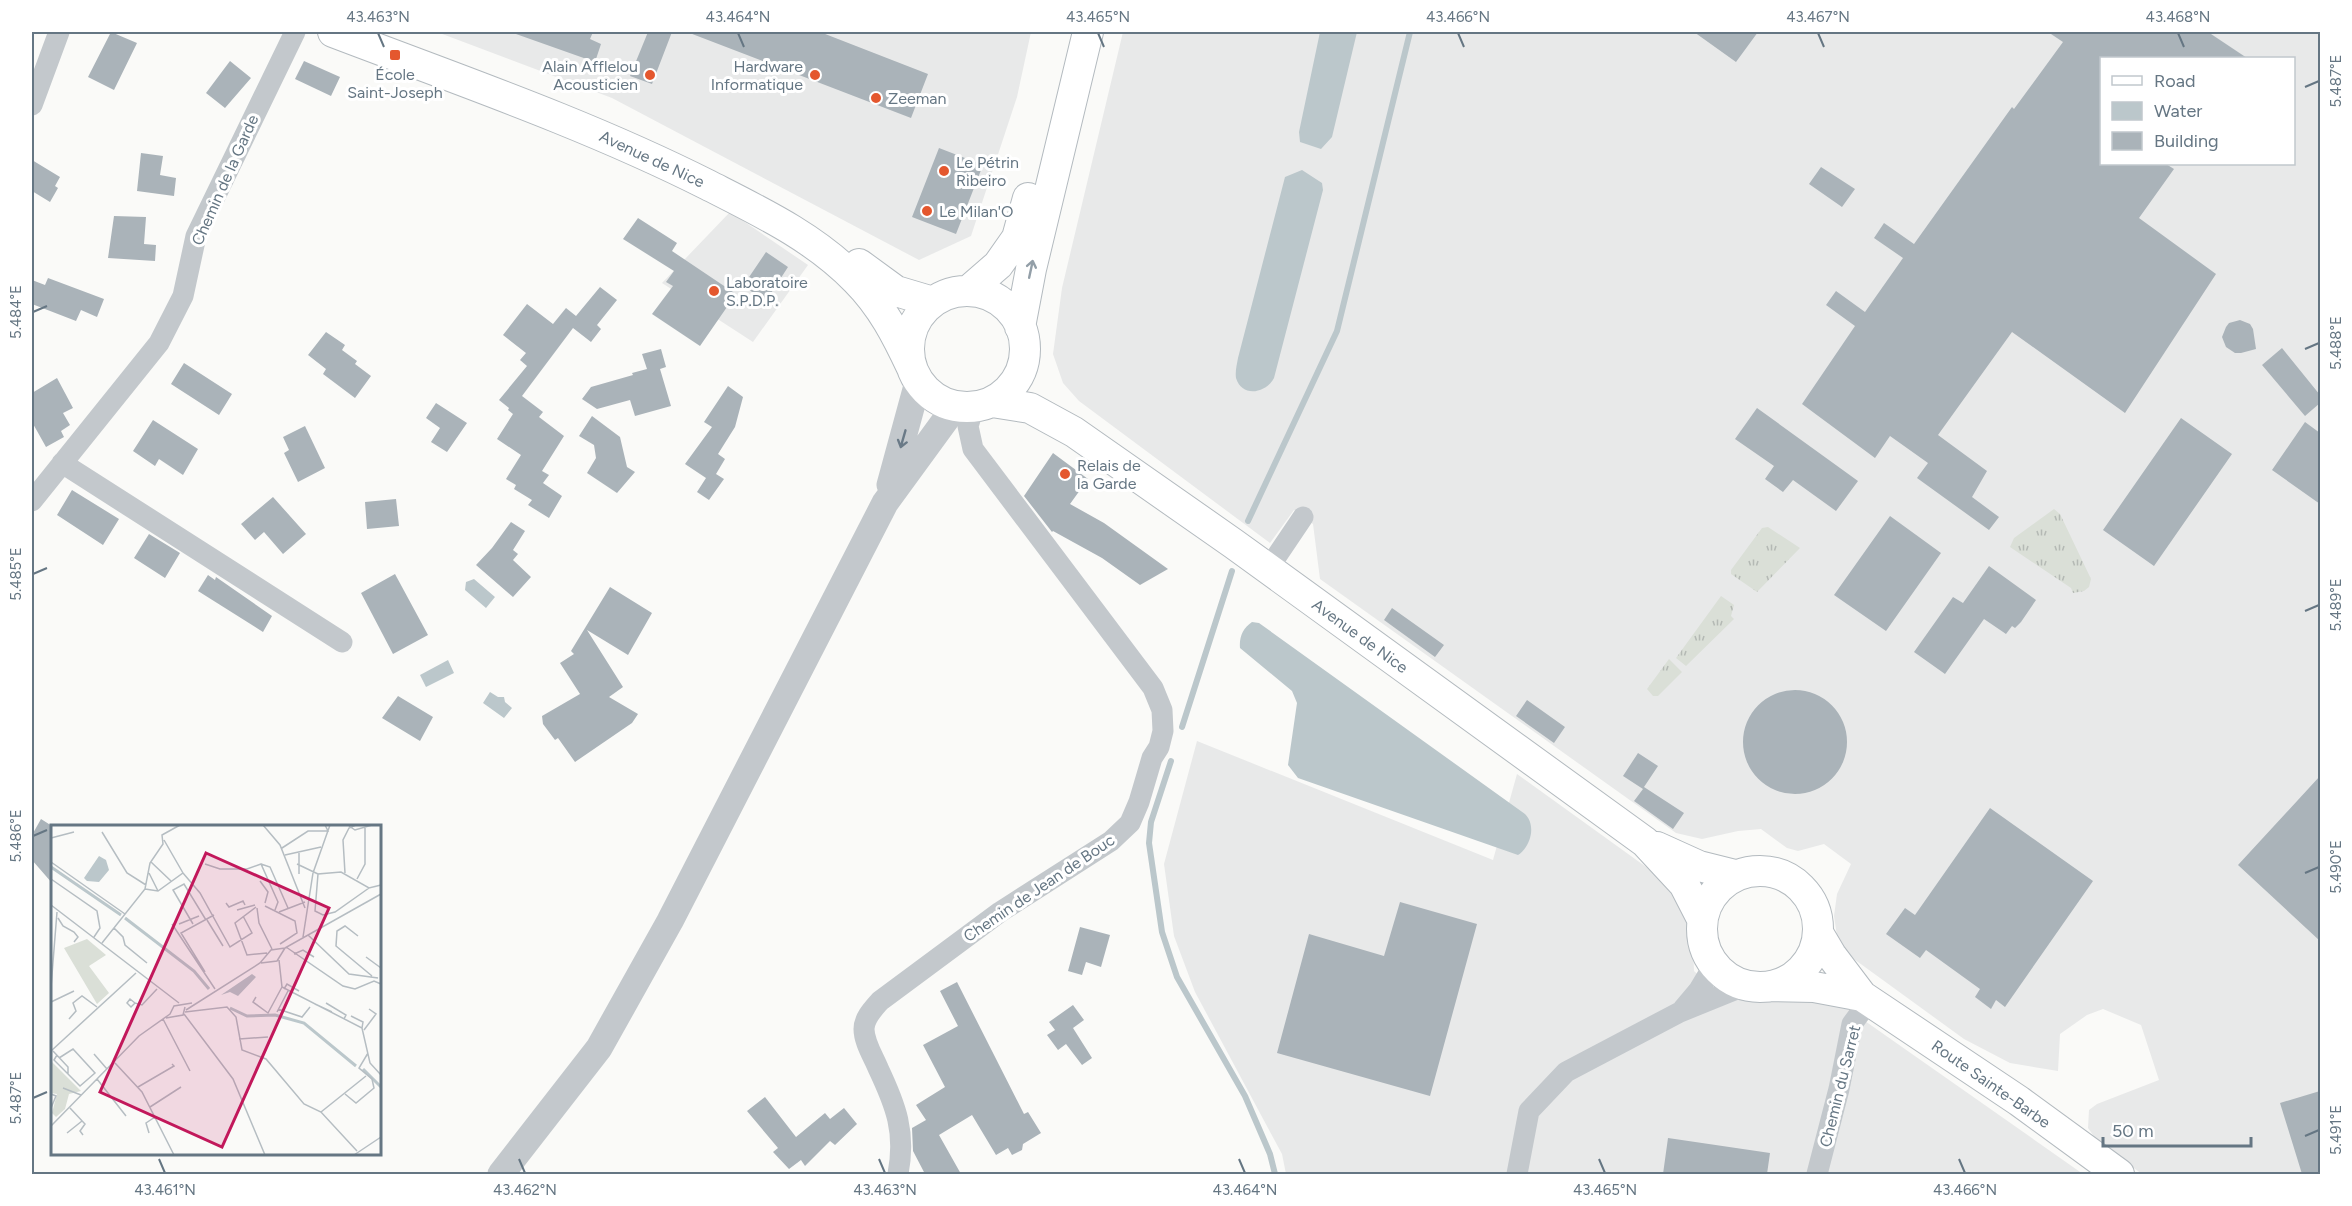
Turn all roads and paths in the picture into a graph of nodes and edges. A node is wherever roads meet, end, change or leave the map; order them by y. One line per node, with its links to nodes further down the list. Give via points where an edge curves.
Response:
1 (59, 32): 7 (street)
2 (295, 32): 15 (street, Chemin de la Garde, via 196,236 183,296 159,343)
3 (333, 32): 12 (main road, Avenue de Nice, via 632,147 760,210 826,253 857,281 896,333)
4 (370, 32): 9 (main road, Avenue de Nice, via 633,134 785,212 896,291)
5 (1069, 32): 8 (main road, via 1017,237 998,265)
6 (1088, 32): 10 (main road, one-way to 6, via 1030,269)
7 (32, 105)
8 (968, 291): 9 (main road, via 949,293); 10 (main road, via 999,301)
9 (933, 302): 12 (main road, via 916,320 909,344)
10 (1020, 327): 11 (main road)
11 (1023, 361): 13 (main road, via 1006,392); 14 (main road, Avenue de Nice, via 1041,392)
12 (915, 375): 13 (main road, via 935,398); 17 (street, one-way to 17)
13 (974, 405): 14 (main road, Avenue de Nice, via 1030,408); 17 (street); 31 (street, Chemin de Jean de Bouc, via 968,426 973,449 1153,688 1162,710 1163,731 1130,823 1112,841 1000,912 868,1014 864,1028 868,1045 901,1126)
14 (1074, 432): 19 (main road, Avenue de Nice)
15 (62, 464): 16 (street, Chemin de la Garde); 20 (street)
16 (32, 501)
17 (885, 503): 30 (street, via 670,921 599,1048)
18 (1303, 517): 19 (street)
19 (1268, 569): 21 (main road, Avenue de Nice)
20 (342, 642)
21 (1645, 842): 22 (main road, Avenue de Nice, via 1699,866); 23 (main road, Avenue de Nice, via 1684,884)
22 (1736, 875): 23 (main road, via 1713,893); 24 (main road, via 1758,870 1792,880 1816,911)
23 (1702, 920): 25 (main road, via 1702,939)
24 (1818, 933): 27 (main road, via 1814,951 1804,967); 28 (main road, Route Sainte-Barbe)
25 (1714, 965): 26 (main road, via 1721,975); 29 (street)
26 (1744, 986): 27 (main road); 29 (street)
27 (1773, 986): 28 (main road, Route Sainte-Barbe, via 1814,987)
28 (1866, 998): 33 (street, Chemin du Sarret, via 1852,1024); 34 (main road, Route Sainte-Barbe)
29 (1680, 1012): 32 (street, via 1566,1072 1529,1111)
30 (501, 1174)
31 (898, 1174)
32 (1517, 1174)
33 (1817, 1174)
34 (2119, 1174)

